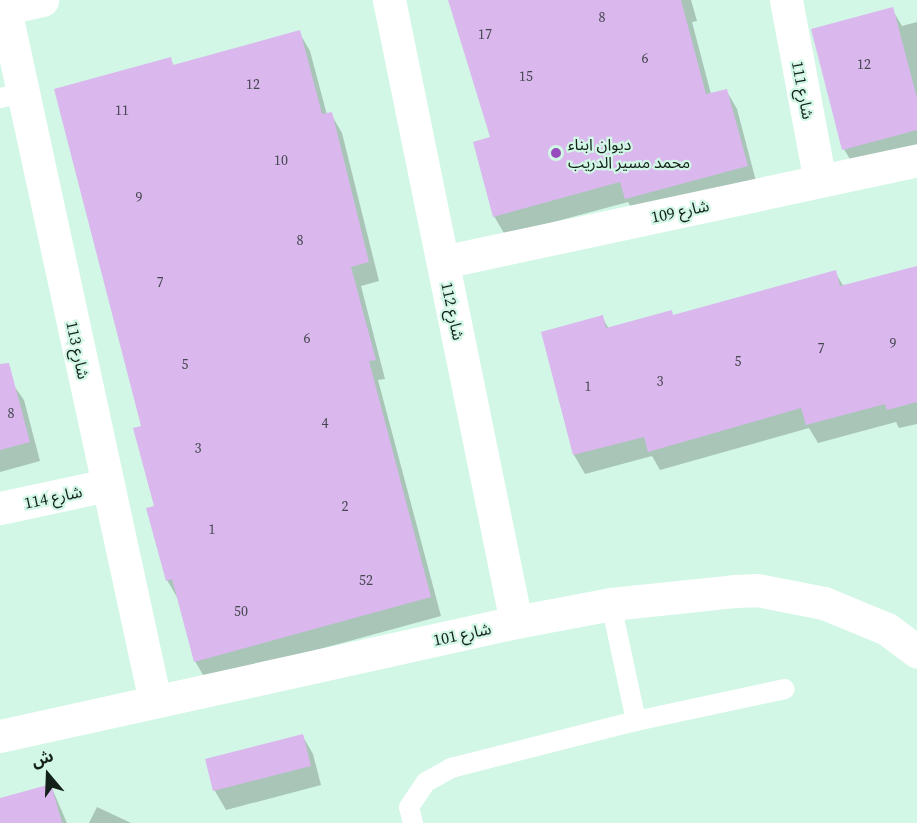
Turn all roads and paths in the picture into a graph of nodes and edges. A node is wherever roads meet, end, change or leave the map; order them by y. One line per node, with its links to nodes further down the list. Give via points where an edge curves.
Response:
1 (42, 0): 4 (street)
2 (389, 0): 8 (street, شارع 112)
3 (786, 0): 7 (street, شارع 111)
4 (4, 4): 5 (street, شارع 113)
5 (12, 96): 9 (street, شارع 113)
6 (917, 160): 7 (street, شارع 109)
7 (820, 181): 8 (street, شارع 109)
8 (443, 262): 12 (street, شارع 112)
9 (107, 485): 10 (street, شارع 114); 15 (street, شارع 113)
10 (0, 508)
11 (611, 604): 12 (street, شارع 101); 13 (street, شارع 101, via 734,591 789,594 824,603 887,629); 16 (lane)
12 (516, 622): 15 (street, شارع 101)
13 (917, 651)
14 (785, 689): 16 (lane)
15 (155, 700): 17 (street, شارع 101)
16 (636, 721): 18 (lane, via 451,768 426,782 409,807)
17 (0, 736)
18 (413, 823)

